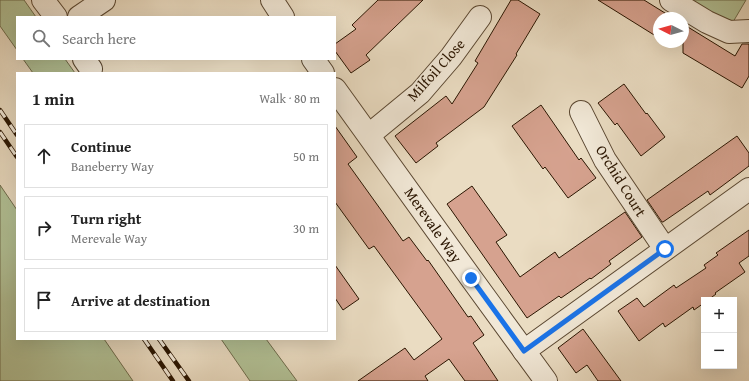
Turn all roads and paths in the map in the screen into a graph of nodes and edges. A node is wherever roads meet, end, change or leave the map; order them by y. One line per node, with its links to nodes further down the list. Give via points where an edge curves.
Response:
1 (43, 0): 5 (street)
2 (104, 0): 6 (street)
3 (272, 0): 7 (street)
4 (672, 0): 9 (street, via 707,22 729,32)
5 (55, 16)
6 (80, 16)
7 (282, 16)
8 (480, 17): 14 (street, Milfoil Close, via 451,57 420,93)
9 (749, 31)
10 (314, 60): 11 (street)
11 (323, 72)
12 (336, 90): 14 (street, Merevale Way)
13 (580, 112): 16 (street, Orchid Court, via 605,160)
14 (369, 135): 17 (street, Merevale Way)
15 (749, 189): 16 (street)
16 (665, 249): 17 (street)
17 (524, 351): 18 (street, Merevale Way)
18 (546, 381)

